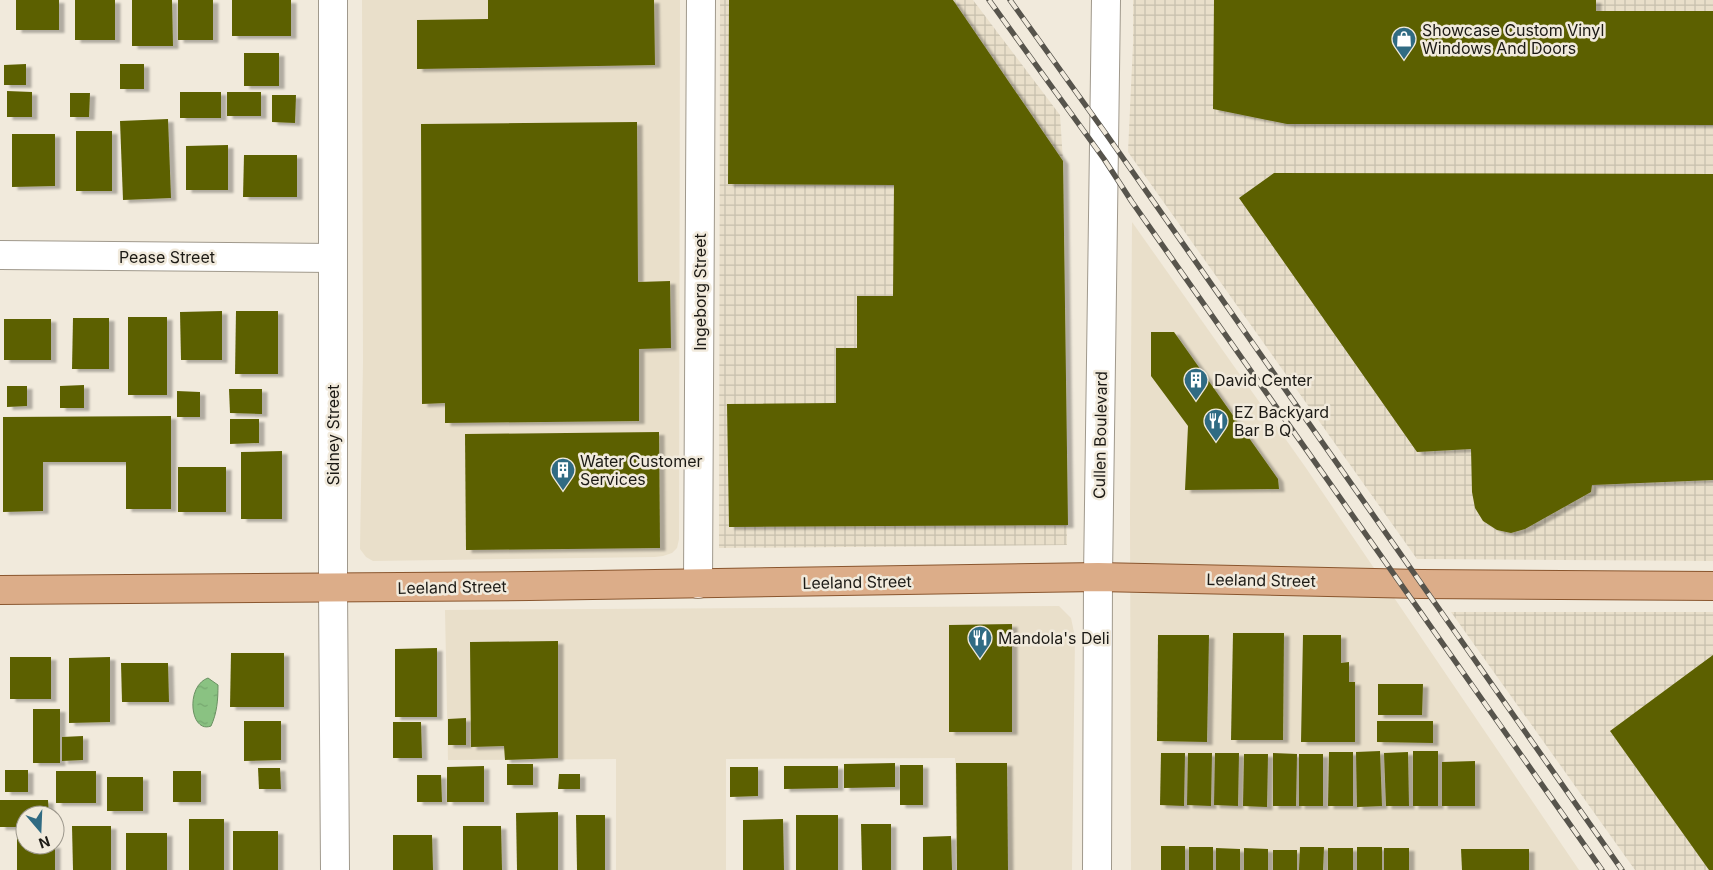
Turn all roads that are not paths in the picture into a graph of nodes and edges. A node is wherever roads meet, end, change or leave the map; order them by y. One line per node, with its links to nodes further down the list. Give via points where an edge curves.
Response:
1 (334, 0): 5 (street, Sidney Street)
2 (702, 0): 7 (street, Ingeborg Street)
3 (1106, 0): 6 (street, Cullen Boulevard)
4 (0, 256): 5 (street, Pease Street)
5 (333, 258): 9 (street, Sidney Street)
6 (1098, 577): 7 (main road, Leeland Street); 8 (main road, Leeland Street); 12 (street, Cullen Boulevard)
7 (698, 584): 9 (main road, Leeland Street)
8 (1713, 586)
9 (333, 588): 10 (main road, Leeland Street); 11 (street, Sidney Street)
10 (0, 590)
11 (335, 870)
12 (1097, 870)

